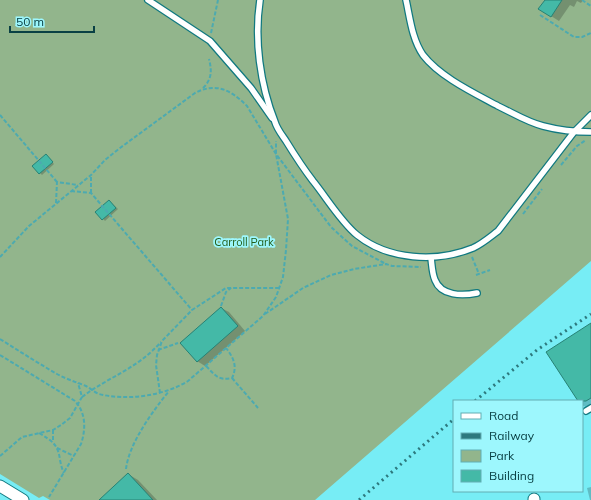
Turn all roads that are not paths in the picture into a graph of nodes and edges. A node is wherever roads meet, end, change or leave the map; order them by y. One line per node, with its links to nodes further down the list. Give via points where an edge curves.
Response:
1 (148, 0): 5 (lane, via 210,41 251,88)
2 (260, 0): 5 (lane, via 257,41 264,84)
3 (406, 0): 6 (lane, via 417,44 423,55 443,73 517,116 543,126)
4 (591, 115): 6 (lane)
5 (275, 124): 8 (lane, via 301,164 357,234 389,252)
6 (574, 132): 7 (lane); 8 (lane, via 498,231 472,248)
7 (591, 132)
8 (431, 258): 9 (lane, via 439,287 448,293)
9 (477, 293)
10 (0, 486): 11 (street)
11 (23, 500)

